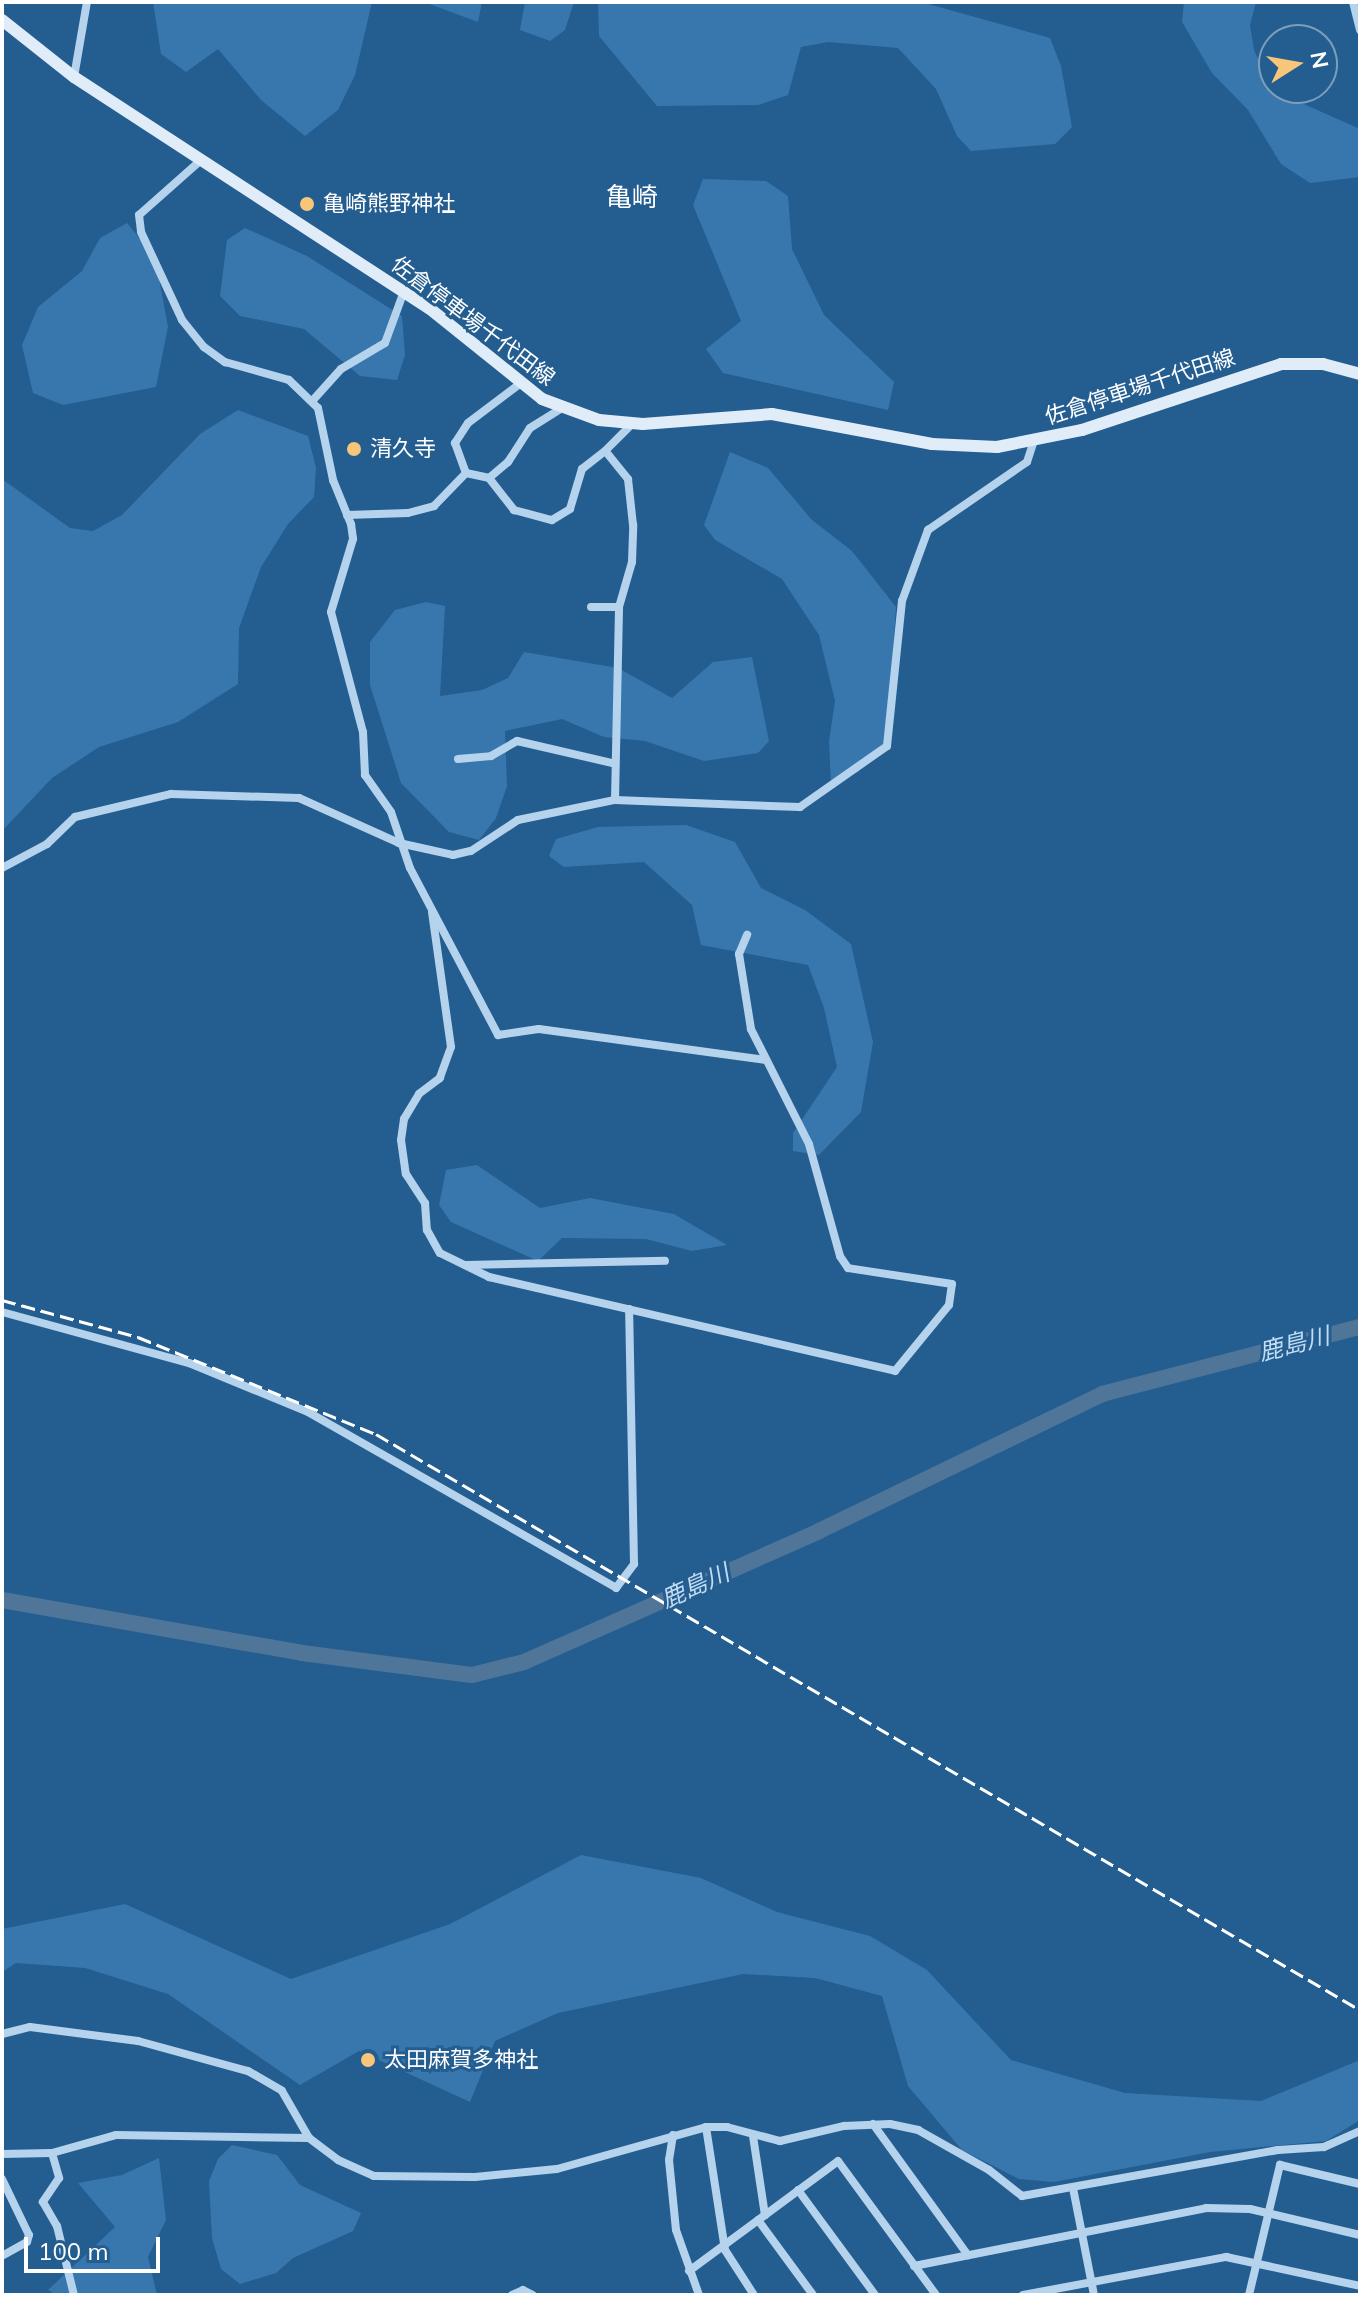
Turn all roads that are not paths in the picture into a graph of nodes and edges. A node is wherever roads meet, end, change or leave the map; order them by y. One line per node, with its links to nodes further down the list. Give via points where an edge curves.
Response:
1 (87, 2): 5 (street)
2 (1353, 2): 4 (street)
3 (2, 20): 5 (main road, 佐倉停車場千代田線)
4 (1360, 30)
5 (74, 77): 6 (main road, 佐倉停車場千代田線)
6 (200, 161): 7 (main road, 佐倉停車場千代田線); 10 (street, via 138,221 182,320 225,362 289,380)
7 (404, 291): 9 (main road, 佐倉停車場千代田線); 10 (street, via 385,343 341,369)
8 (1360, 374): 13 (main road, 佐倉停車場千代田線, via 1305,362 1267,367)
9 (521, 383): 11 (main road, 佐倉停車場千代田線); 15 (street, via 468,423 455,443)
10 (314, 399): 17 (street)
11 (562, 408): 12 (main road, 佐倉停車場千代田線); 16 (street, via 530,428 508,462)
12 (632, 424): 13 (main road, 佐倉停車場千代田線, via 772,414 932,444); 14 (street)
13 (1033, 443): 22 (street, via 1027,462 928,530 902,601 887,746 789,810)
14 (605, 451): 16 (street, via 582,469 570,509 560,519 514,510); 19 (street, via 631,490 632,562)
15 (466, 473): 16 (street); 17 (street, via 434,506 408,513)
16 (489, 478)
17 (347, 515): 23 (street, via 353,539 331,612 363,732 365,775 391,812)
18 (591, 607): 19 (street)
19 (619, 607): 21 (street)
20 (458, 759): 21 (street, via 491,756 517,741)
21 (612, 763): 22 (street)
22 (615, 800): 23 (street, via 518,820 471,851 453,855)
23 (399, 843): 24 (street, via 299,798 171,794 75,817 47,844); 25 (street)
24 (2, 868)
25 (432, 912): 27 (street, via 498,1035 539,1029); 29 (street, via 451,1047 440,1078 419,1094 404,1119 401,1140 406,1174 425,1203 427,1230 440,1253)
26 (747, 935): 27 (street, via 739,954 742,986 751,1029)
27 (766, 1060): 30 (street, via 809,1144 827,1220 848,1268 952,1284 949,1305 895,1371)
28 (665, 1261): 29 (street)
29 (465, 1265): 30 (street, via 489,1277)
30 (629, 1309): 31 (street, via 634,1564 616,1588 308,1412 189,1363)
31 (2, 1312)
32 (2, 2034): 38 (street, via 30,2027 138,2041 248,2071 282,2091)
33 (873, 2124): 37 (street, via 780,2141); 43 (street, via 918,2130 989,2170 1022,2196); 50 (street)
34 (706, 2127): 36 (street); 37 (street); 49 (street)
35 (1359, 2132): 43 (street, via 1324,2147 1263,2152)
36 (673, 2136): 38 (street, via 557,2169 455,2177 374,2176 338,2160); 54 (street, via 669,2160 676,2230)
37 (753, 2136): 46 (street)
38 (309, 2138): 39 (street, via 116,2135)
39 (52, 2153): 40 (street); 57 (street, via 59,2178 43,2202 57,2226)
40 (2, 2154)
41 (2, 2179): 51 (street, via 29,2235 27,2242)
42 (1360, 2184): 45 (street, via 1280,2165)
43 (1073, 2188): 47 (street)
44 (798, 2190): 46 (street); 53 (street, via 838,2161); 63 (street)
45 (1268, 2213): 47 (street, via 1206,2208); 48 (street); 52 (street)
46 (762, 2218): 49 (street); 62 (street)
47 (1082, 2232): 50 (street); 55 (street)
48 (1360, 2235)
49 (725, 2245): 54 (street); 61 (street, via 729,2261)
50 (968, 2255): 53 (street)
51 (2, 2256)
52 (1257, 2261): 55 (street, via 1208,2257); 56 (street); 67 (street)
53 (914, 2266): 64 (street)
54 (689, 2271): 60 (street)
55 (1091, 2281): 65 (street); 66 (street)
56 (1360, 2286)
57 (74, 2295)
58 (512, 2295): 59 (street, via 523,2290)
59 (533, 2295)
60 (699, 2295)
61 (754, 2295)
62 (813, 2295)
63 (875, 2295)
64 (936, 2295)
65 (1023, 2295)
66 (1094, 2295)
67 (1249, 2295)

